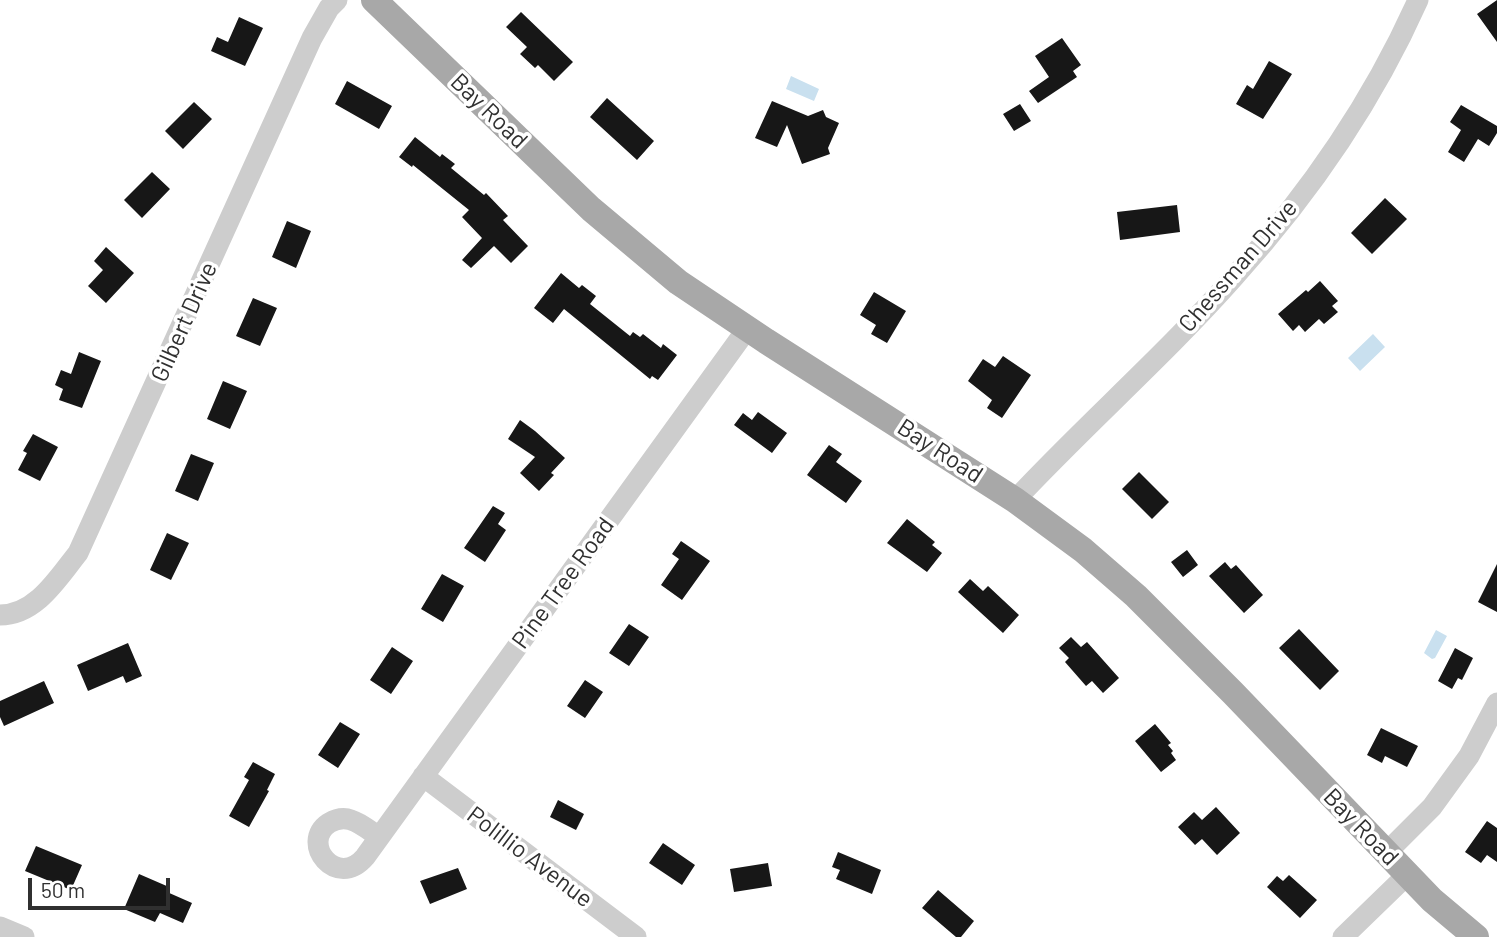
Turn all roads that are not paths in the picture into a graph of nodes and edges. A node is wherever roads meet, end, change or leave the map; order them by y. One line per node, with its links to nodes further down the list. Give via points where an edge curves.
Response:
1 (337, 0): 6 (street, Gilbert Drive, via 312,38 78,553 30,607)
2 (374, 0): 4 (main road, Bay Road, via 640,253)
3 (1418, 0): 5 (street, Chessman Drive, via 1371,91 1282,220 1224,288)
4 (747, 329): 5 (main road, Bay Road); 8 (street, Pine Tree Road)
5 (1015, 500): 10 (main road, Bay Road, via 1136,596)
6 (0, 615)
7 (1497, 703): 10 (street, via 1469,756 1432,807)
8 (423, 776): 9 (street, Pine Tree Road); 14 (street, Polillio Avenue)
9 (379, 837)
10 (1386, 853): 11 (main road, Bay Road)
11 (1407, 875): 15 (street); 16 (main road, Bay Road)
12 (0, 927): 13 (street)
13 (24, 937)
14 (636, 937)
15 (1343, 937)
16 (1476, 937)

